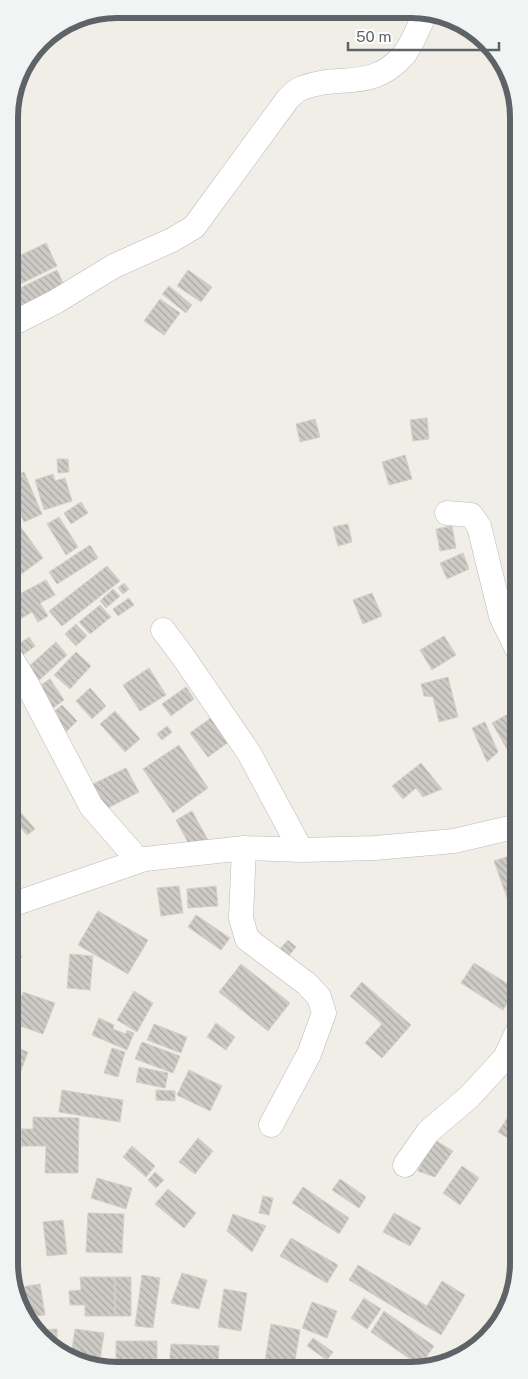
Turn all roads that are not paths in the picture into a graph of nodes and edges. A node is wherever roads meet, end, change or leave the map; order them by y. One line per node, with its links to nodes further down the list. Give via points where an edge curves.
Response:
1 (422, 18): 2 (street, via 404,55 382,74 300,88 287,100 194,227 114,266)
2 (18, 320)
3 (447, 513): 5 (street, via 471,515 479,526 501,616)
4 (162, 630): 9 (street, via 249,754)
5 (510, 635)
6 (18, 670): 10 (street, via 91,806)
7 (510, 828): 9 (street, via 454,841)
8 (244, 848): 9 (street); 10 (street); 13 (street, via 241,918 247,939 307,984 318,997 324,1013 310,1054)
9 (301, 850)
10 (139, 861): 11 (street)
11 (18, 903)
12 (510, 1063): 14 (street, via 428,1132)
13 (271, 1125)
14 (405, 1165)

